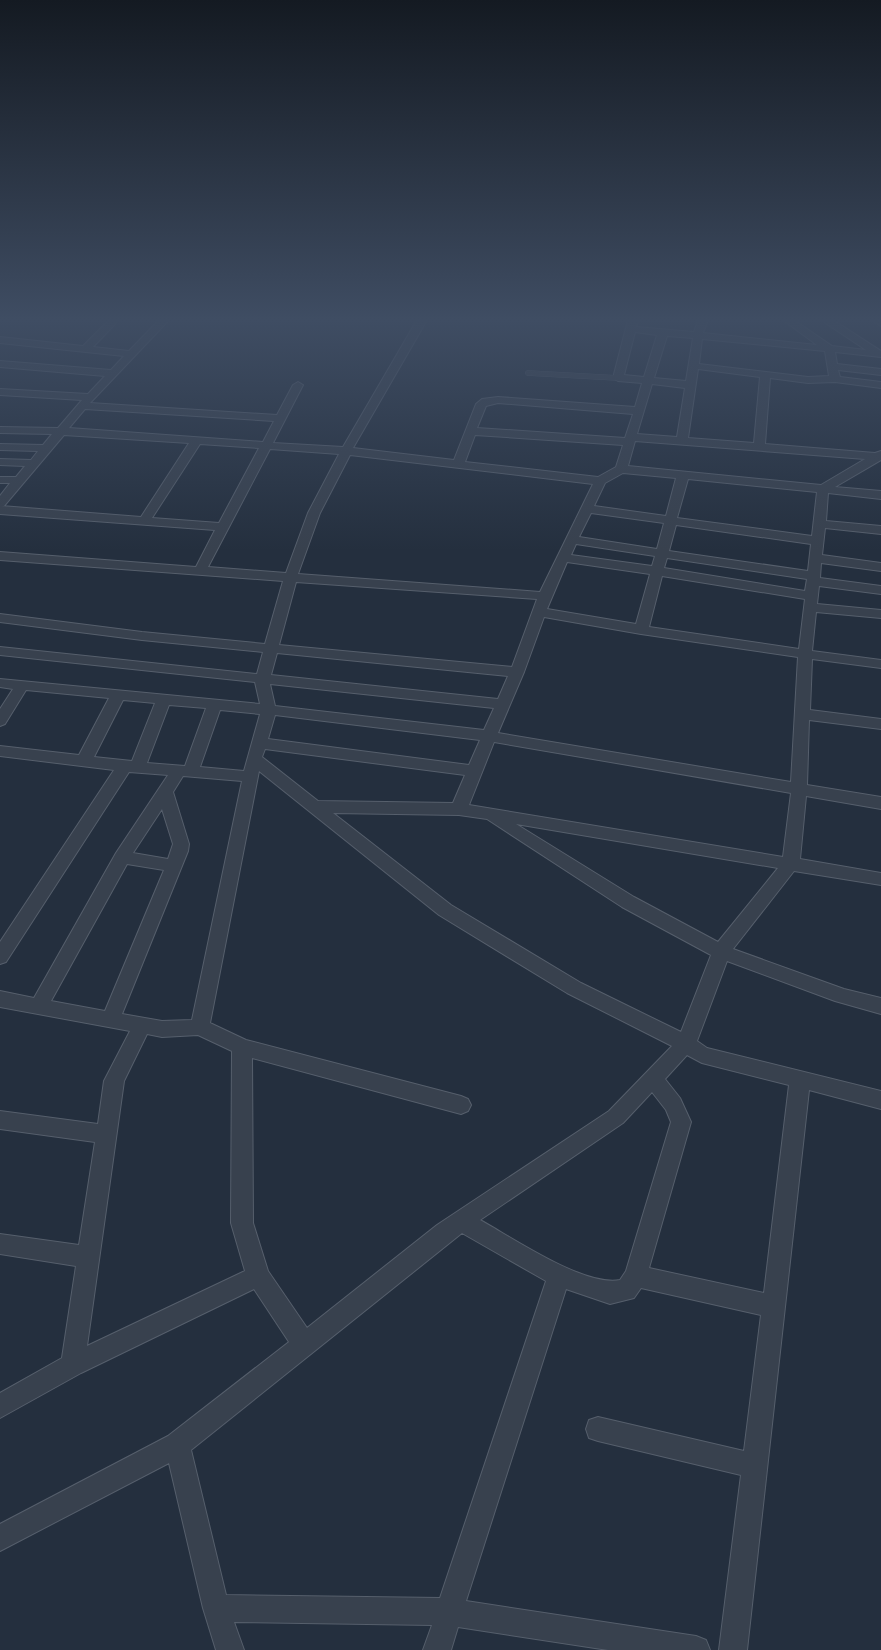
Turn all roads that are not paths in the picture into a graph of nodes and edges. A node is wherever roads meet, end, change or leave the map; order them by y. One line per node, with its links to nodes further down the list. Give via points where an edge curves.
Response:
1 (91, 397): 7 (street)
2 (291, 397): 9 (street)
3 (378, 397): 20 (street)
4 (643, 397): 8 (street)
5 (689, 397): 15 (street)
6 (763, 397): 18 (street)
7 (82, 406): 9 (street); 12 (street)
8 (639, 411): 11 (street, via 491,400 481,404); 13 (street)
9 (280, 418): 16 (street)
10 (0, 430): 12 (street)
11 (471, 431): 13 (street); 24 (street)
12 (60, 432): 14 (street); 19 (street)
13 (630, 440): 15 (street); 25 (street)
14 (196, 441): 16 (street); 36 (street)
15 (682, 441): 18 (street)
16 (266, 446): 20 (street); 38 (street)
17 (0, 447): 19 (street)
18 (759, 447): 21 (street)
19 (45, 448): 23 (street)
20 (346, 452): 24 (street); 49 (street, via 314,513)
21 (880, 456): 30 (street)
22 (0, 462): 23 (street)
23 (32, 463): 28 (street)
24 (458, 464): 29 (street)
25 (620, 469): 26 (street); 29 (street)
26 (682, 475): 30 (street); 35 (street)
27 (0, 480): 28 (street)
28 (18, 480): 32 (street)
29 (600, 481): 33 (street)
30 (824, 489): 31 (street); 37 (street)
31 (881, 496)
32 (2, 498)
33 (587, 509): 35 (street); 40 (street)
34 (0, 510): 36 (street)
35 (671, 520): 41 (street); 42 (street)
36 (144, 521): 38 (street)
37 (820, 524): 39 (street); 41 (street)
38 (223, 527): 47 (street)
39 (881, 530)
40 (572, 540): 42 (street); 44 (street)
41 (818, 541): 45 (street)
42 (662, 554): 48 (street); 50 (street)
43 (0, 556): 47 (street)
44 (563, 558): 48 (street); 52 (street)
45 (816, 558): 46 (street); 50 (street)
46 (881, 567)
47 (200, 571): 49 (street)
48 (658, 571): 53 (street); 57 (street)
49 (291, 577): 52 (street); 58 (street)
50 (814, 579): 51 (street); 53 (street)
51 (881, 590)
52 (545, 596): 54 (street)
53 (811, 601): 55 (street); 60 (street)
54 (539, 612): 57 (street); 62 (street)
55 (881, 614)
56 (0, 618): 58 (street)
57 (641, 630): 60 (street)
58 (271, 649): 62 (street); 63 (street)
59 (0, 651): 63 (street)
60 (806, 655): 61 (street); 71 (street)
61 (881, 664)
62 (517, 672): 69 (street)
63 (262, 680): 69 (street); 70 (street)
64 (0, 683): 65 (street)
65 (22, 685): 66 (street); 72 (street)
66 (118, 694): 67 (street); 77 (street)
67 (164, 699): 68 (street); 78 (street)
68 (215, 704): 70 (street); 79 (street)
69 (503, 704): 74 (street)
70 (268, 710): 74 (street); 76 (street)
71 (803, 714): 73 (street); 82 (street)
72 (0, 721)
73 (881, 724)
74 (489, 736): 80 (street); 82 (street)
75 (0, 751): 77 (street)
76 (256, 751): 80 (street); 81 (street); 85 (street)
77 (84, 761): 78 (street)
78 (131, 767): 79 (street); 93 (street)
79 (185, 771): 81 (street); 83 (street)
80 (475, 771): 86 (street)
81 (250, 777): 99 (street)
82 (799, 788): 84 (street); 89 (street)
83 (165, 792): 88 (street); 90 (street, via 181,844)
84 (881, 803)
85 (317, 807): 86 (street); 100 (street, via 445,910 574,988)
86 (459, 809): 87 (street)
87 (487, 813): 89 (street); 92 (street, via 628,902)
88 (122, 857): 90 (street); 96 (street)
89 (791, 863): 91 (street); 92 (street)
90 (175, 866): 97 (street)
91 (881, 879)
92 (721, 952): 95 (street, via 842,996); 100 (street)
93 (0, 957)
94 (0, 999): 96 (street)
95 (881, 1006)
96 (38, 1007): 97 (street)
97 (110, 1020): 98 (street)
98 (142, 1026): 99 (street, via 162,1030); 107 (street, via 114,1080)
99 (200, 1027): 101 (street)
100 (686, 1044): 102 (street); 103 (street, via 702,1055)
101 (242, 1047): 105 (street); 111 (street, via 242,1223)
102 (653, 1079): 108 (street, via 616,1117); 113 (street, via 673,1102 681,1122)
103 (800, 1080): 104 (street); 114 (street)
104 (881, 1100)
105 (461, 1105)
106 (0, 1120): 107 (street)
107 (106, 1134): 110 (street)
108 (461, 1221): 112 (street); 115 (street)
109 (0, 1244): 110 (street)
110 (88, 1257): 116 (street)
111 (258, 1276): 115 (street); 116 (street)
112 (559, 1276): 113 (street, via 610,1293 626,1290); 123 (street)
113 (636, 1276): 114 (street)
114 (773, 1306): 120 (street)
115 (304, 1344): 119 (street)
116 (73, 1365): 117 (street)
117 (0, 1406)
118 (598, 1429): 120 (street)
119 (177, 1446): 121 (street); 122 (street)
120 (754, 1466): 127 (street)
121 (0, 1538)
122 (216, 1608): 123 (street); 124 (street)
123 (449, 1612): 125 (street); 126 (street)
124 (230, 1650)
125 (437, 1650)
126 (696, 1650)
127 (733, 1650)

